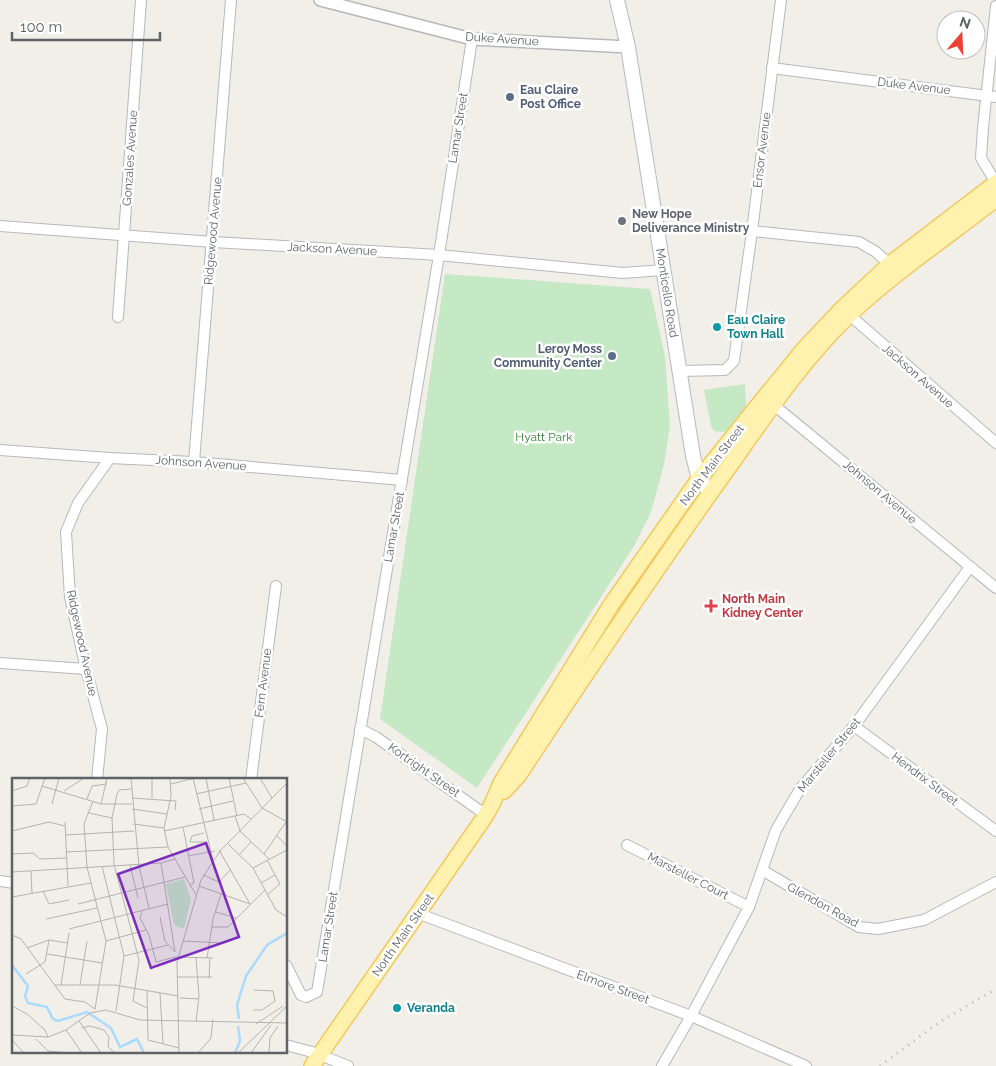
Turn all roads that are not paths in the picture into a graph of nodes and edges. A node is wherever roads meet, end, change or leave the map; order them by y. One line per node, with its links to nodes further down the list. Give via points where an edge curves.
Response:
1 (141, 0): 15 (street, Gonzales Avenue)
2 (232, 0): 16 (street, Ridgewood Avenue)
3 (320, 0): 7 (street, Duke Avenue)
4 (617, 0): 8 (main road, Monticello Road)
5 (781, 0): 9 (street, Ensor Avenue)
6 (996, 6): 10 (street)
7 (472, 39): 8 (street, Duke Avenue); 17 (street, Lamar Street)
8 (628, 47): 19 (main road, Monticello Road)
9 (772, 68): 10 (street, Duke Avenue); 14 (street, Ensor Avenue)
10 (991, 96): 11 (street, via 981,158)
11 (996, 183): 18 (main road, North Main Street)
12 (996, 199): 18 (main road, North Main Street)
13 (0, 226): 15 (street, Jackson Avenue)
14 (752, 231): 18 (street, via 859,242); 22 (street, Ensor Avenue, via 734,361 725,370)
15 (124, 236): 16 (street, Jackson Avenue); 21 (street, Gonzales Avenue)
16 (213, 242): 17 (street, Jackson Avenue); 27 (street, Ridgewood Avenue)
17 (439, 255): 19 (street, Jackson Avenue, via 623,273); 29 (street, Lamar Street)
18 (894, 268): 20 (main road, North Main Street)
19 (663, 270): 22 (main road, Monticello Road)
20 (846, 312): 23 (main road, North Main Street, via 805,348); 24 (street, Jackson Avenue)
21 (118, 317)
22 (680, 371): 28 (main road, Monticello Road)
23 (769, 401): 28 (main road, North Main Street); 30 (main road, North Main Street); 31 (street, Johnson Avenue)
24 (995, 443)
25 (0, 450): 26 (street, Johnson Avenue)
26 (110, 458): 27 (street, Johnson Avenue); 35 (street, Ridgewood Avenue, via 78,503 66,532 70,597)
27 (194, 462): 29 (street, Johnson Avenue)
28 (699, 479): 30 (main road, Monticello Road); 40 (main road, North Main Street, via 611,605 501,783)
29 (402, 480): 37 (street, Lamar Street)
30 (710, 493): 40 (main road, North Main Street, via 518,776)
31 (970, 567): 33 (street, Johnson Avenue); 36 (street, Marsteller Street)
32 (276, 586): 39 (street, Fern Avenue)
33 (996, 588)
34 (0, 662): 35 (street)
35 (86, 669): 38 (street, Ridgewood Avenue, via 102,729)
36 (854, 726): 41 (street, Hendrix Street); 43 (street, Marsteller Street, via 800,789 776,830)
37 (360, 730): 40 (street, Kortright Street, via 376,736); 47 (street, Lamar Street, via 317,992 312,996 301,995)
38 (98, 778)
39 (251, 778)
40 (490, 809): 46 (main road, North Main Street)
41 (996, 831)
42 (627, 845): 45 (street, Marsteller Court)
43 (762, 870): 44 (street, Glendon Road, via 859,927 878,929 924,920); 45 (street, Marsteller Street)
44 (996, 882)
45 (748, 907): 48 (street, Marsteller Street)
46 (418, 913): 48 (street, Elmore Street); 50 (main road, North Main Street)
47 (288, 969)
48 (691, 1016): 52 (street, Marsteller Street); 53 (street, Elmore Street)
49 (288, 1046): 50 (street)
50 (316, 1060): 51 (street)
51 (348, 1066)
52 (662, 1066)
53 (806, 1066)

